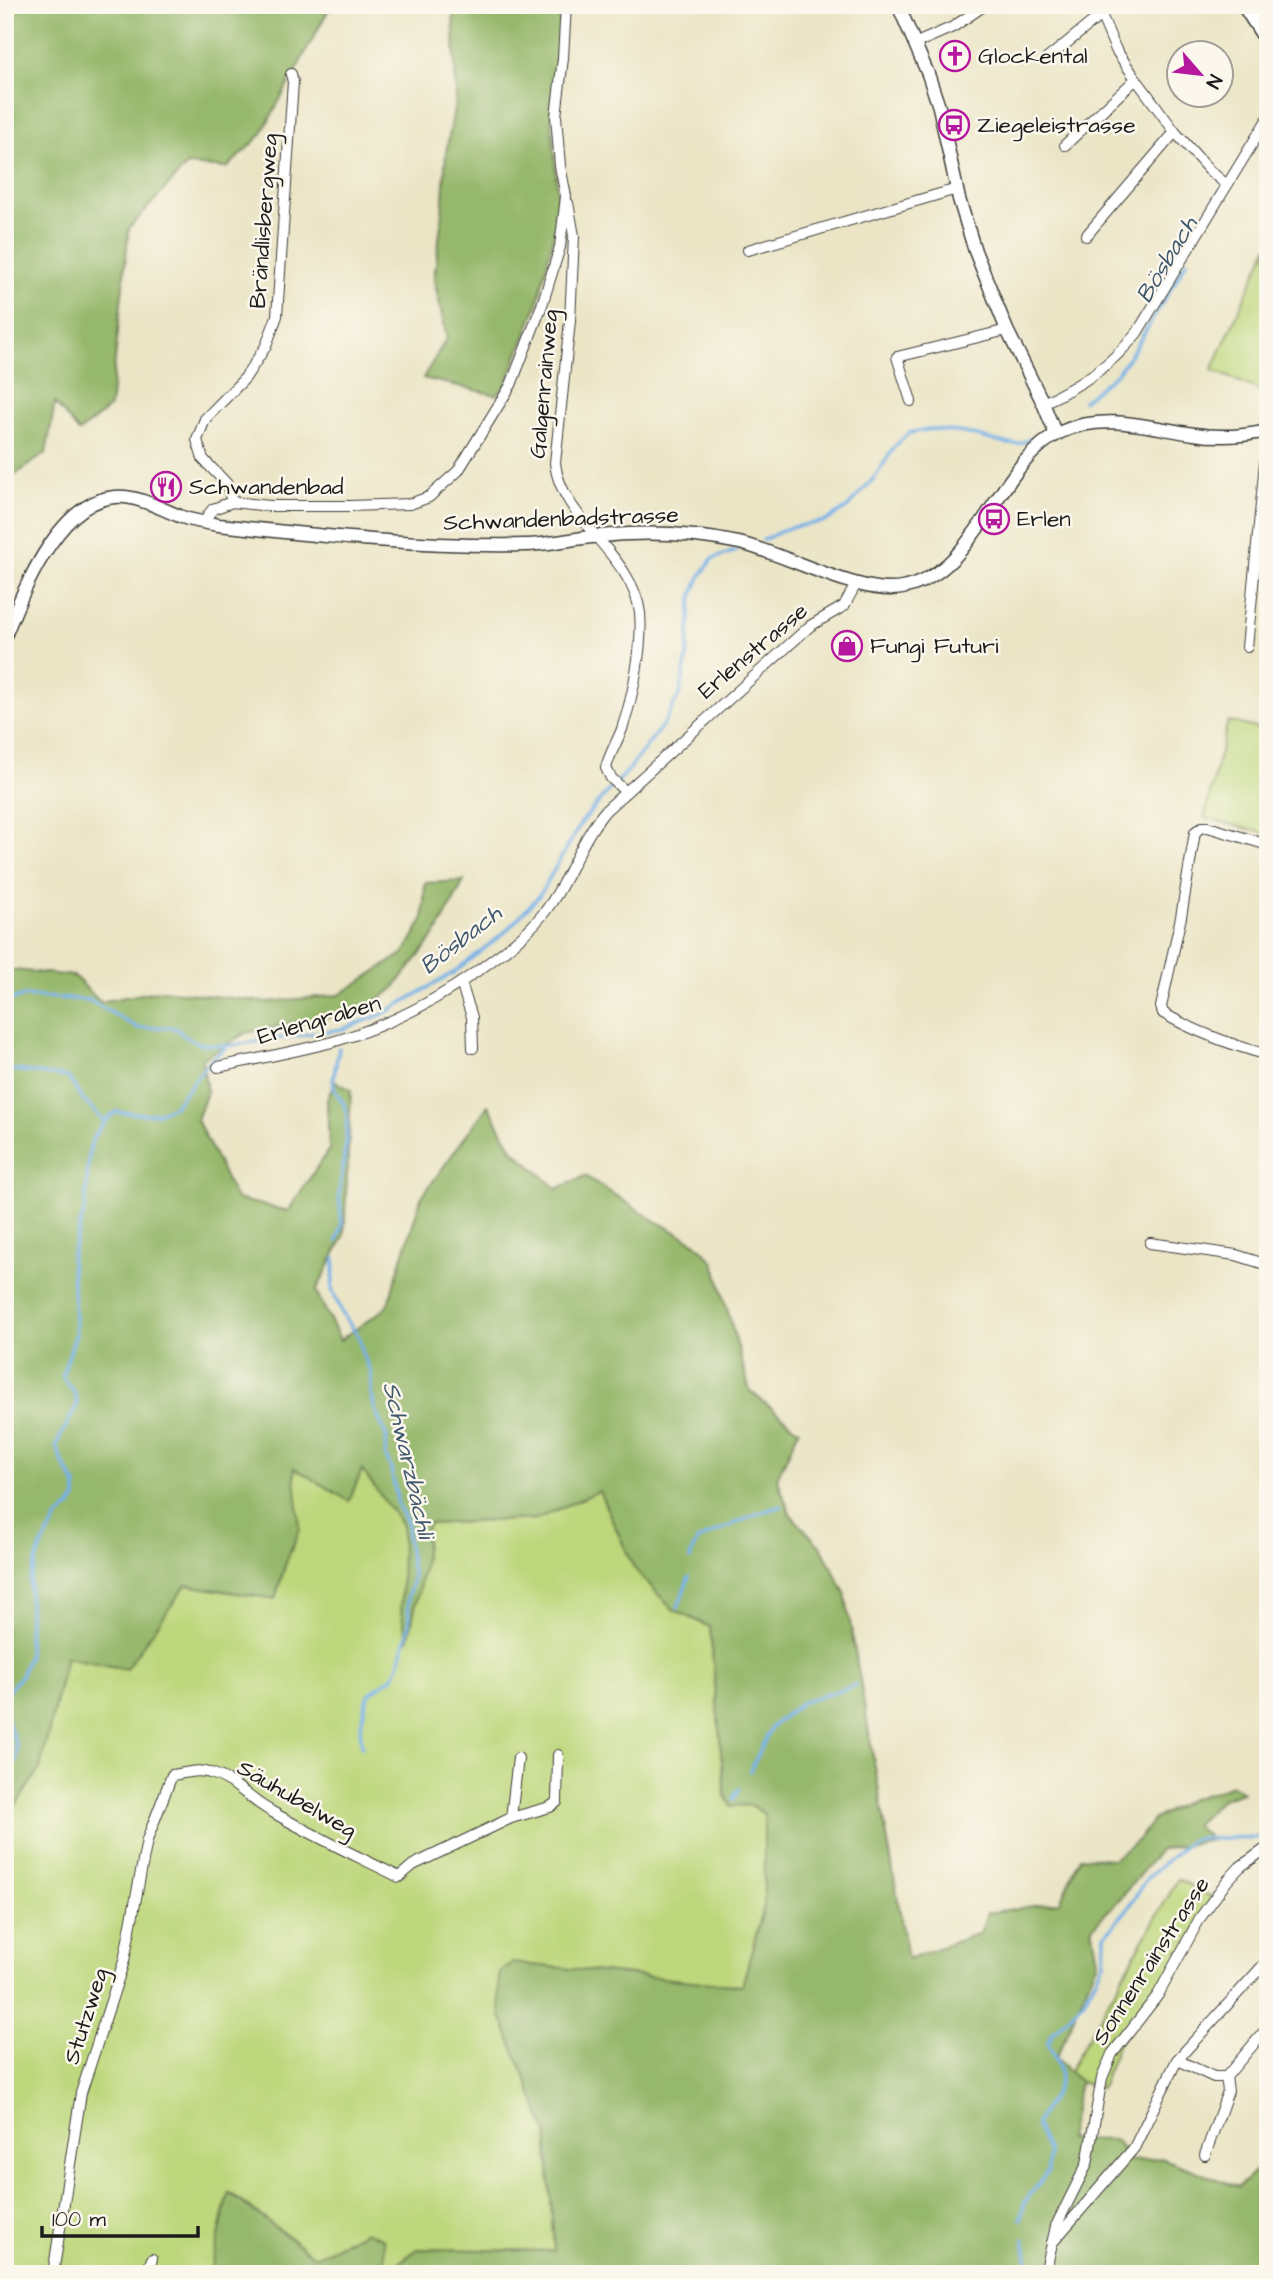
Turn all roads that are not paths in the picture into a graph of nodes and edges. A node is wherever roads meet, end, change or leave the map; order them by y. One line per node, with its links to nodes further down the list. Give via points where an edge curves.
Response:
1 (566, 5): 16 (street, Galgenrainweg, via 556,116)
2 (898, 5): 7 (street)
3 (985, 5): 7 (street, via 953,27)
4 (1244, 5): 6 (main road)
5 (1099, 10): 8 (street); 10 (street, via 1116,50)
6 (1268, 42)
7 (914, 44): 15 (street, via 939,107)
8 (1047, 59)
9 (290, 74): 25 (street, Brändlisbergweg, via 277,316 266,346 245,378 205,419 197,440 203,458 227,484)
10 (1136, 79): 12 (street); 13 (street)
11 (1268, 118): 14 (street)
12 (1175, 132): 14 (street); 17 (street)
13 (1065, 145)
14 (1227, 185): 21 (street, via 1122,352 1087,381)
15 (957, 189): 18 (street); 19 (street, via 968,233)
16 (566, 196): 25 (street, via 560,247 511,384 447,483 419,502 398,505); 27 (street, Galgenrainweg, via 574,236 555,463 559,485)
17 (1086, 236)
18 (748, 250)
19 (1007, 330): 20 (street, via 897,356); 21 (street)
20 (911, 401)
21 (1043, 403): 23 (street)
22 (1268, 431): 23 (street, via 1216,436 1117,422 1086,425)
23 (1056, 435): 28 (street, via 1034,452 942,569 904,588)
24 (1268, 456): 30 (street)
25 (232, 502): 26 (street, via 213,509)
26 (206, 523): 27 (street, Schwandenbadstrasse, via 436,544 527,545); 29 (street, Schwandenbadstrasse, via 126,497 86,507 65,524 48,549)
27 (596, 536): 28 (street, Schwandenbadstrasse, via 677,534 717,539 773,553); 31 (street, Galgenrainweg, via 630,581 640,615 634,686 607,764 607,772)
28 (856, 584): 31 (street, Erlenstrasse, via 844,606 810,626)
29 (5, 636)
30 (1247, 647)
31 (622, 789): 33 (street, Erlengraben, via 591,828 554,898 534,924)
32 (1268, 845): 35 (street, via 1220,830 1202,827 1195,832 1161,1007 1176,1021)
33 (461, 983): 34 (street, via 472,1017); 36 (street, Erlengraben, via 360,1033)
34 (473, 1048)
35 (1268, 1055)
36 (218, 1068)
37 (1150, 1243): 38 (street, via 1236,1255)
38 (1268, 1265)
39 (558, 1755): 42 (street, via 557,1802)
40 (518, 1758): 42 (street)
41 (172, 1775): 42 (street, Säuhubelweg, via 201,1771 218,1776 299,1828 399,1877); 51 (street, Stutzweg, via 147,1840 124,1961 81,2093)
42 (511, 1818)
43 (1268, 1847): 49 (street, Sonnenrainstrasse, via 1227,1881 1195,1926 1157,1994 1112,2054 1102,2078 1087,2164)
44 (1268, 1960): 46 (street)
45 (1268, 2027): 47 (street)
46 (1177, 2060): 47 (street, via 1214,2077); 49 (street, via 1134,2148)
47 (1226, 2077): 48 (street, via 1228,2091)
48 (1205, 2155)
49 (1050, 2246): 53 (street, Sonnenrainstrasse)
50 (152, 2259): 52 (street)
51 (52, 2274)
52 (146, 2274)
53 (1045, 2274)

